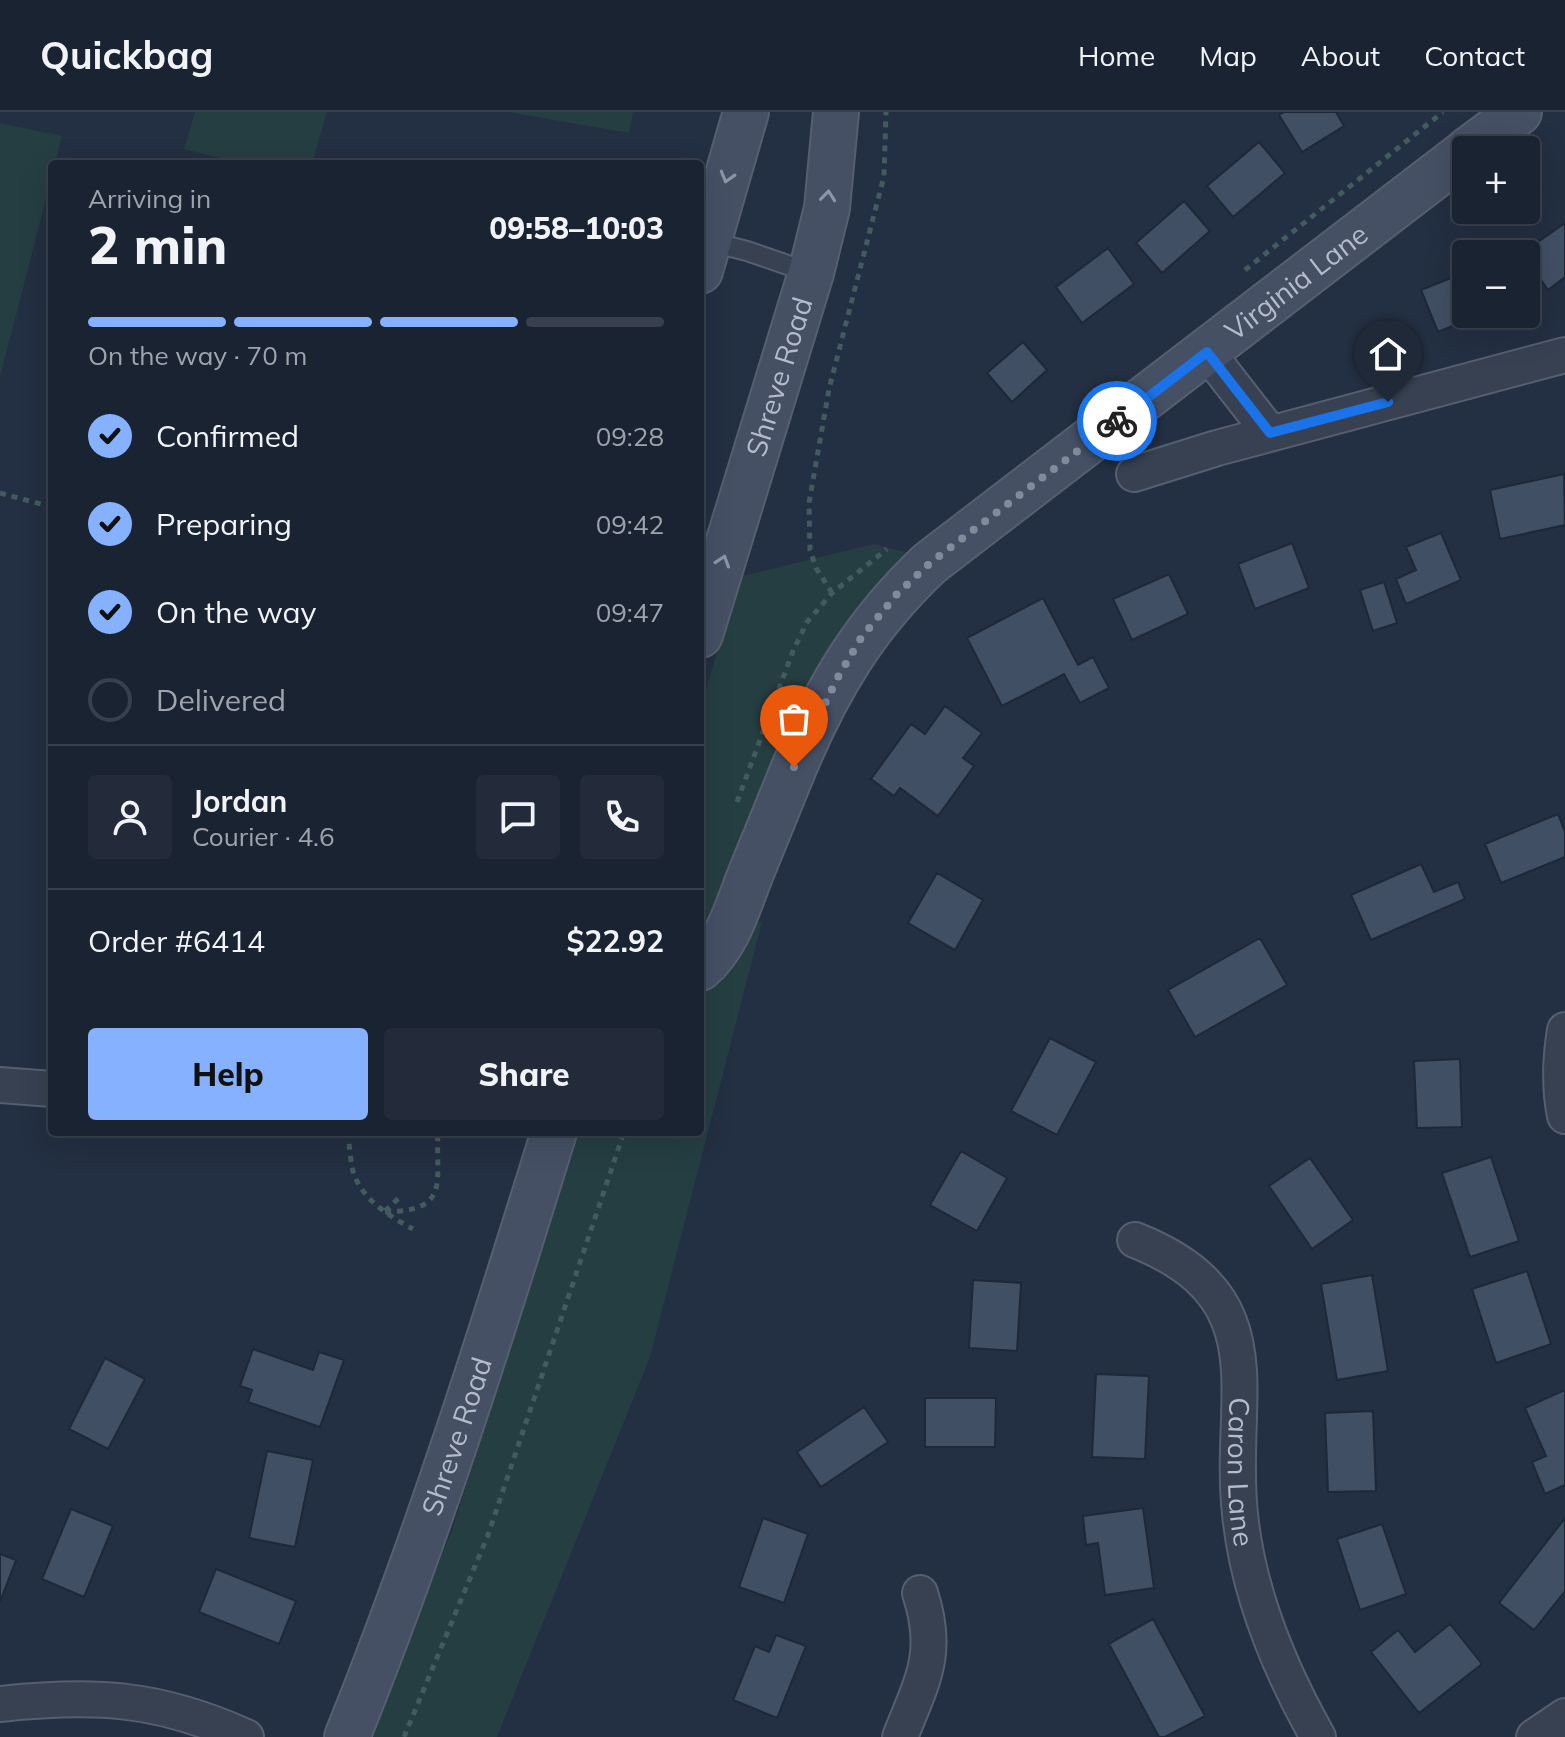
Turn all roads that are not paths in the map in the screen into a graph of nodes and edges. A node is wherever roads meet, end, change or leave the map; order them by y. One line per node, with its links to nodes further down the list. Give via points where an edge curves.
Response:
1 (746, 112): 6 (main road, one-way to 6)
2 (836, 112): 8 (main road, Shreve Road, one-way to 2, via 827,208)
3 (1519, 112): 4 (main road, Virginia Lane)
4 (1487, 136)
5 (1452, 163): 9 (main road, Virginia Lane)
6 (704, 248)
7 (704, 251): 8 (lane, via 747,251)
8 (811, 273): 13 (main road, Shreve Road, one-way to 8)
9 (1207, 352): 11 (street); 14 (main road, Virginia Lane, via 930,563 897,594 838,677 794,767 729,928)
10 (1565, 355): 11 (street)
11 (1270, 433): 12 (street)
12 (1134, 474)
13 (704, 622)
14 (704, 964)
15 (1565, 1030): 18 (street, via 1560,1060)
16 (0, 1085): 17 (street)
17 (48, 1089)
18 (1565, 1116)
19 (553, 1136): 25 (main road, Shreve Road, via 427,1527)
20 (1135, 1240): 27 (street, Caron Lane, via 1166,1252 1193,1271 1230,1321 1239,1355 1236,1450 1251,1579 1270,1642)
21 (920, 1593): 26 (street, via 931,1641 928,1668)
22 (0, 1704): 24 (street, via 83,1697 132,1701)
23 (1565, 1716): 28 (street)
24 (246, 1737)
25 (347, 1737)
26 (900, 1737)
27 (1318, 1737)
28 (1534, 1737)

